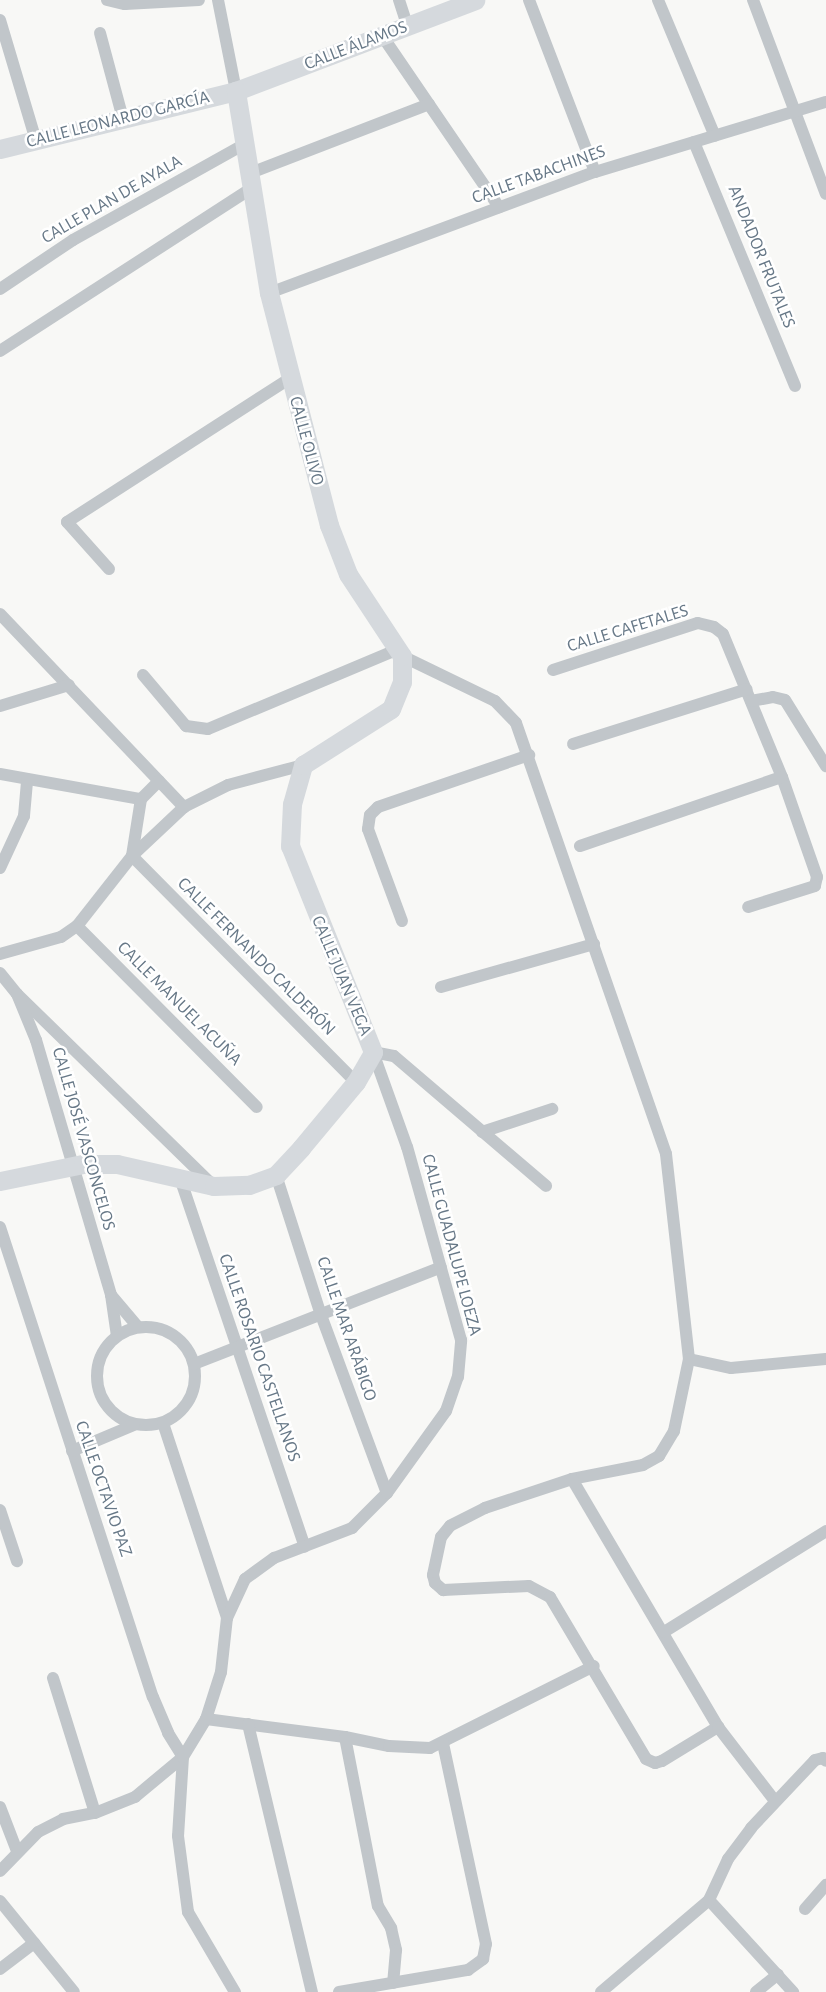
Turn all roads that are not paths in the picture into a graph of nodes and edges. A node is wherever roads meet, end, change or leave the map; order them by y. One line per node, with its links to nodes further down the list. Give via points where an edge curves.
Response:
1 (108, 0): 2 (street, via 125,4)
2 (199, 0)
3 (218, 0): 13 (street)
4 (399, 0): 10 (street)
5 (475, 0): 10 (street, CALLE ÁLAMOS)
6 (530, 0): 23 (street)
7 (658, 0): 18 (street)
8 (753, 0): 16 (street)
9 (0, 20): 19 (street)
10 (408, 27): 12 (street, CALLE ÁLAMOS)
11 (100, 33): 17 (street)
12 (383, 37): 13 (street, CALLE ÁLAMOS); 15 (street)
13 (236, 91): 17 (street, CALLE LEONARDO GARCÍA); 21 (street, CALLE OLIVO)
14 (826, 102): 16 (street, CALLE TABACHINES)
15 (429, 104): 24 (street); 26 (street)
16 (796, 112): 18 (street, CALLE TABACHINES); 25 (street)
17 (123, 119): 19 (street, CALLE LEONARDO GARCÍA)
18 (715, 136): 20 (street, CALLE TABACHINES)
19 (36, 141): 22 (street, CALLE LEONARDO GARCÍA)
20 (694, 142): 23 (street, CALLE TABACHINES); 31 (street, ANDADOR FRUTALES)
21 (243, 144): 24 (street, CALLE OLIVO); 27 (street, CALLE PLAN DE AYALA, via 73,240)
22 (0, 149)
23 (595, 172): 26 (street, CALLE TABACHINES)
24 (249, 182): 28 (street, CALLE OLIVO); 29 (street)
25 (826, 194)
26 (499, 207): 28 (street, CALLE TABACHINES)
27 (0, 288)
28 (269, 293): 30 (street, CALLE OLIVO)
29 (0, 351)
30 (289, 379): 32 (street, via 67,522); 34 (street, CALLE OLIVO, via 329,525 348,574)
31 (795, 386)
32 (109, 569)
33 (0, 614): 37 (street)
34 (399, 653): 36 (street, via 208,729 186,726); 42 (street, via 507,710); 43 (street, via 402,682 391,709)
35 (553, 670): 38 (street, CALLE CAFETALES, via 698,623 714,627 723,634)
36 (143, 675)
37 (69, 685): 40 (street); 48 (street)
38 (747, 689): 39 (street); 41 (street)
39 (751, 702): 44 (street, via 773,697 785,700); 46 (street)
40 (0, 706)
41 (573, 744)
42 (529, 755): 55 (street, via 378,807 370,815 368,828); 57 (street)
43 (303, 765): 50 (street, via 228,785); 62 (street, CALLE JUAN VEGA, via 292,804 290,846)
44 (826, 766)
45 (0, 774): 47 (street)
46 (782, 777): 51 (street); 54 (street, via 817,882 814,886)
47 (27, 779): 49 (street); 53 (street, via 24,816)
48 (159, 781): 49 (street); 50 (street)
49 (141, 799): 52 (street)
50 (184, 807): 52 (street)
51 (580, 846)
52 (132, 856): 56 (street); 63 (street, CALLE FERNANDO CALDERÓN)
53 (0, 868)
54 (748, 907)
55 (402, 921)
56 (77, 926): 58 (street, via 60,937); 64 (street, CALLE MANUEL ACUÑA)
57 (594, 944): 60 (street); 80 (street, via 666,1154)
58 (0, 954)
59 (0, 973): 61 (street)
60 (441, 987)
61 (17, 994): 67 (street, CALLE JOSÉ VASCONCELOS, via 36,1040); 71 (street)
62 (373, 1052): 63 (street, CALLE JUAN VEGA); 66 (street, via 394,1056); 74 (street, CALLE GUADALUPE LOEZA, via 407,1147)
63 (356, 1082): 68 (street, CALLE JUAN VEGA)
64 (257, 1107)
65 (552, 1109): 66 (street)
66 (482, 1132): 72 (street)
67 (71, 1167): 69 (street, CALLE JUAN VEGA, via 117,1164); 70 (street, CALLE JUAN VEGA); 75 (street, CALLE JOSÉ VASCONCELOS)
68 (276, 1175): 71 (street, CALLE JUAN VEGA, via 249,1185); 76 (street, CALLE MAR ARÁBIGO)
69 (181, 1180): 71 (street, CALLE JUAN VEGA); 79 (street, CALLE ROSARIO CASTELLANOS)
70 (0, 1181)
71 (214, 1186)
72 (546, 1186)
73 (0, 1227): 85 (street, CALLE OCTAVIO PAZ)
74 (441, 1267): 76 (street); 87 (street, CALLE GUADALUPE LOEZA, via 461,1340 458,1377 446,1411)
75 (111, 1295): 77 (street, CALLE JOSÉ VASCONCELOS); 78 (street, CALLE JOSÉ VASCONCELOS)
76 (321, 1315): 79 (street); 87 (street, CALLE MAR ARÁBIGO)
77 (138, 1327): 78 (street); 82 (street, via 162,1330 183,1343)
78 (117, 1336): 84 (street, via 99,1358 96,1386 110,1411)
79 (234, 1346): 82 (street); 90 (street, CALLE ROSARIO CASTELLANOS)
80 (689, 1359): 81 (street, via 731,1368); 86 (street, via 674,1432 659,1456 643,1465)
81 (826, 1359)
82 (194, 1364): 83 (street, via 194,1388 183,1410)
83 (163, 1423): 84 (street); 92 (street)
84 (134, 1425): 85 (street)
85 (72, 1451): 101 (street, CALLE OCTAVIO PAZ, via 153,1697 168,1733)
86 (572, 1478): 93 (street); 94 (street, via 485,1508 450,1526 441,1537 433,1575 443,1590 529,1586 550,1597)
87 (387, 1493): 90 (street, CALLE GUADALUPE LOEZA, via 352,1528)
88 (0, 1510): 91 (street)
89 (826, 1531): 93 (street)
90 (305, 1547): 92 (street, CALLE GUADALUPE LOEZA, via 274,1558 245,1579)
91 (17, 1562)
92 (227, 1618): 96 (street, CALLE GUADALUPE LOEZA, via 221,1672)
93 (664, 1632): 98 (street)
94 (594, 1666): 98 (street, via 646,1759 655,1763 662,1761); 100 (street)
95 (53, 1678): 105 (street)
96 (206, 1719): 97 (street); 101 (street, CALLE GUADALUPE LOEZA)
97 (248, 1724): 99 (street); 118 (street)
98 (718, 1727): 103 (street)
99 (345, 1737): 100 (street, via 388,1746 430,1748); 115 (street, via 378,1906 391,1928 396,1950)
100 (443, 1744): 115 (street, via 486,1944 483,1960 468,1970)
101 (183, 1757): 105 (street, via 135,1797); 117 (street, via 178,1836 188,1912)
102 (822, 1759): 103 (street)
103 (775, 1801): 109 (street, via 728,1859)
104 (0, 1807): 106 (street)
105 (95, 1813): 106 (street, via 63,1819 38,1832)
106 (17, 1851): 107 (street)
107 (0, 1871)
108 (826, 1885): 111 (street)
109 (709, 1900): 114 (street); 120 (street)
110 (0, 1901): 112 (street)
111 (805, 1909)
112 (34, 1943): 113 (street); 116 (street)
113 (0, 1969)
114 (778, 1974): 121 (street); 122 (street)
115 (393, 1983): 119 (street)
116 (74, 1992)
117 (235, 1992)
118 (312, 1992)
119 (339, 1992)
120 (601, 1992)
121 (756, 1992)
122 (793, 1992)

